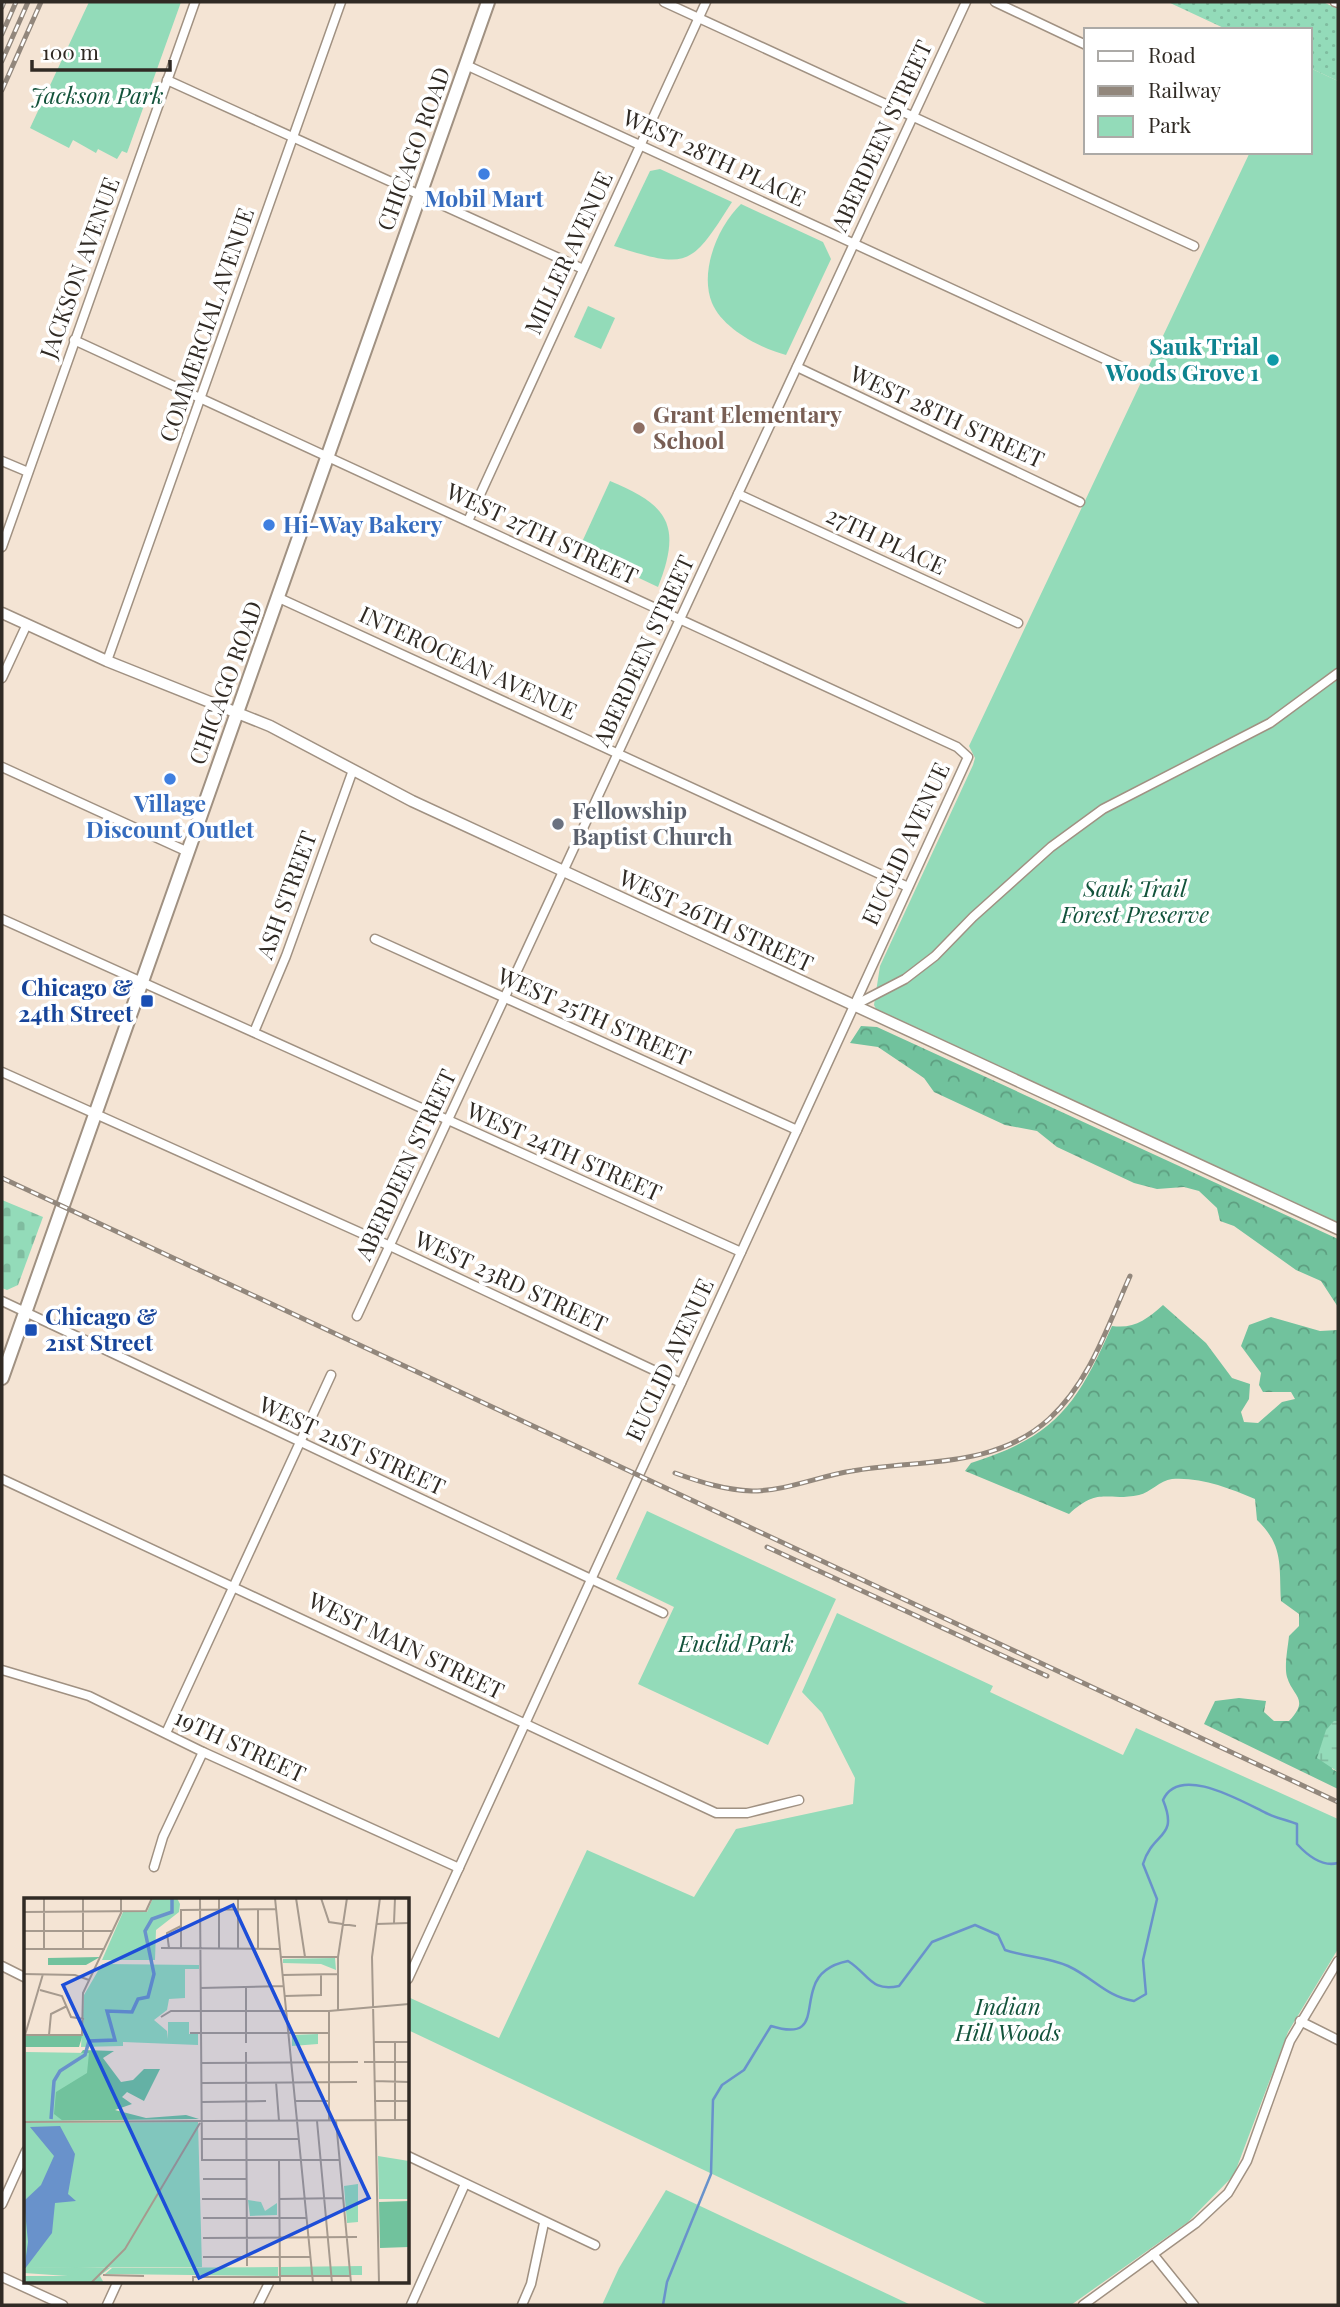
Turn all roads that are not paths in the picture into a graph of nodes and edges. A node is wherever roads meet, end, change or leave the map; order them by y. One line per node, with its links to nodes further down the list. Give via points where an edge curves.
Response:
1 (195, 2): 11 (street, JACKSON AVENUE)
2 (341, 2): 13 (street, COMMERCIAL AVENUE)
3 (488, 2): 10 (main road, CHICAGO ROAD)
4 (664, 2): 8 (street)
5 (706, 2): 8 (street, MILLER AVENUE)
6 (966, 2): 12 (street, ABERDEEN STREET)
7 (995, 2): 9 (street)
8 (699, 18): 12 (street); 14 (street, MILLER AVENUE)
9 (1084, 44)
10 (466, 65): 14 (street, WEST 28TH PLACE); 15 (main road, CHICAGO ROAD)
11 (167, 80): 13 (street); 19 (street, JACKSON AVENUE)
12 (913, 117): 16 (street, ABERDEEN STREET); 17 (street)
13 (293, 137): 15 (street); 22 (street, COMMERCIAL AVENUE)
14 (640, 145): 16 (street, WEST 28TH PLACE); 18 (street, MILLER AVENUE)
15 (420, 194): 18 (street); 23 (main road, CHICAGO ROAD)
16 (854, 243): 20 (street, ABERDEEN STREET); 21 (street, WEST 28TH PLACE)
17 (1194, 246)
18 (583, 269): 28 (street, MILLER AVENUE)
19 (74, 340): 22 (street, WEST 27TH STREET); 25 (street, JACKSON AVENUE)
20 (797, 367): 26 (street, ABERDEEN STREET); 27 (street, WEST 28TH STREET)
21 (1137, 374)
22 (202, 399): 23 (street, WEST 27TH STREET); 35 (street, COMMERCIAL AVENUE)
23 (327, 455): 28 (street, WEST 27TH STREET); 30 (main road, CHICAGO ROAD)
24 (2, 461): 25 (street)
25 (28, 472): 29 (street, JACKSON AVENUE)
26 (738, 494): 32 (street, ABERDEEN STREET); 33 (street, 27TH PLACE)
27 (1080, 502)
28 (468, 521): 32 (street, WEST 27TH STREET)
29 (2, 547)
30 (279, 598): 38 (main road, CHICAGO ROAD); 39 (street, INTEROCEAN AVENUE)
31 (2, 613): 34 (street, WEST 26TH STREET)
32 (680, 620): 39 (street, ABERDEEN STREET); 40 (street, WEST 27TH STREET, via 957,747)
33 (1018, 623)
34 (27, 624): 35 (street, WEST 26TH STREET); 37 (street)
35 (107, 661): 38 (street, WEST 26TH STREET)
36 (1338, 673): 50 (street, via 1270,723 1103,809 1051,846 935,956 905,979)
37 (2, 678)
38 (238, 713): 42 (street, WEST 26TH STREET, via 299,739); 43 (main road, CHICAGO ROAD)
39 (618, 753): 44 (street, ABERDEEN STREET); 45 (street, INTEROCEAN AVENUE)
40 (968, 757): 45 (street, EUCLID AVENUE)
41 (2, 767): 43 (street)
42 (353, 770): 44 (street, WEST 26TH STREET); 51 (street, ASH STREET)
43 (188, 852): 48 (main road, CHICAGO ROAD)
44 (564, 871): 49 (street, ABERDEEN STREET); 50 (street, WEST 26TH STREET)
45 (908, 887): 50 (street, EUCLID AVENUE)
46 (2, 919): 48 (street, WEST 24TH STREET)
47 (375, 939): 49 (street, WEST 25TH STREET)
48 (142, 983): 51 (street, WEST 24TH STREET); 53 (main road, CHICAGO ROAD)
49 (505, 998): 54 (street, ABERDEEN STREET); 55 (street, WEST 25TH STREET)
50 (853, 1006): 55 (street, EUCLID AVENUE); 56 (street, WEST 26TH STREET)
51 (254, 1032): 54 (street, WEST 24TH STREET)
52 (2, 1072): 53 (street, WEST 23RD STREET)
53 (95, 1116): 57 (street, WEST 23RD STREET); 60 (main road, CHICAGO ROAD)
54 (448, 1121): 57 (street, ABERDEEN STREET); 58 (street, WEST 24TH STREET)
55 (797, 1130): 58 (street, EUCLID AVENUE)
56 (1338, 1229)
57 (390, 1247): 61 (street, ABERDEEN STREET); 64 (street, WEST 23RD STREET)
58 (741, 1252): 64 (street, EUCLID AVENUE)
59 (2, 1301): 60 (street, WEST 21ST STREET)
60 (25, 1312): 63 (main road, CHICAGO ROAD); 65 (street, WEST 21ST STREET)
61 (358, 1316)
62 (331, 1376): 65 (street)
63 (2, 1378)
64 (681, 1383): 67 (street, EUCLID AVENUE)
65 (299, 1443): 67 (street, WEST 21ST STREET); 68 (street)
66 (2, 1479): 68 (street, WEST MAIN STREET)
67 (591, 1578): 69 (street, WEST 21ST STREET); 71 (street, EUCLID AVENUE)
68 (234, 1585): 71 (street, WEST MAIN STREET); 72 (street)
69 (663, 1613)
70 (2, 1670): 72 (street, 19TH STREET, via 89,1696)
71 (524, 1724): 74 (street, WEST MAIN STREET, via 716,1813 747,1813); 76 (street, EUCLID AVENUE)
72 (166, 1732): 73 (street, 19TH STREET)
73 (203, 1752): 75 (street); 76 (street, 19TH STREET)
74 (799, 1800)
75 (154, 1867)
76 (459, 1868): 79 (street, EUCLID AVENUE)
77 (1338, 1961): 81 (street)
78 (2, 1966): 80 (street)
79 (410, 1975)
80 (24, 1977)
81 (1300, 2021): 82 (street); 89 (street, via 1273,2080 1240,2178 1196,2224)
82 (1338, 2040)
83 (24, 2155): 86 (street)
84 (410, 2157): 85 (street)
85 (465, 2183): 87 (street); 96 (street)
86 (2, 2204)
87 (544, 2223): 88 (street); 97 (street)
88 (595, 2245)
89 (1153, 2254): 98 (street); 99 (street)
90 (2, 2277): 93 (street)
91 (118, 2282): 94 (street)
92 (270, 2282): 95 (street)
93 (63, 2305)
94 (107, 2305)
95 (258, 2305)
96 (411, 2305)
97 (522, 2305)
98 (1083, 2305)
99 (1194, 2305)

